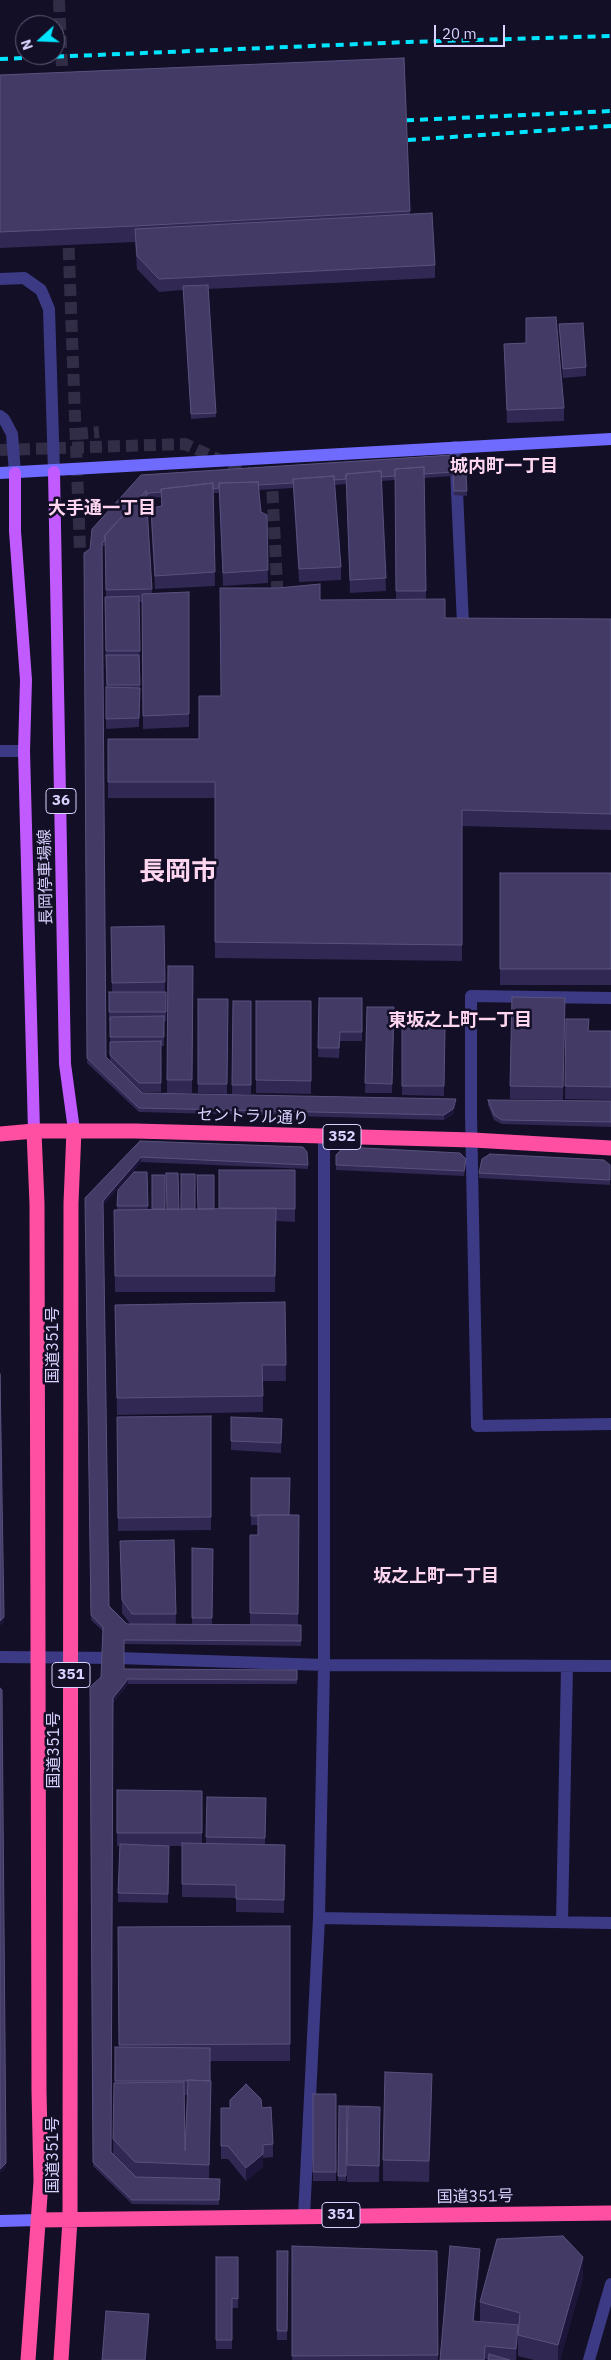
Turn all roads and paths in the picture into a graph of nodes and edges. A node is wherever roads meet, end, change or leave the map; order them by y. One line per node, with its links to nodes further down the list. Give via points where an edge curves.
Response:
1 (0, 279): 5 (street, via 24,278 41,290 49,309)
2 (0, 416): 7 (street, via 12,434)
3 (611, 439): 4 (street)
4 (455, 448): 5 (street); 8 (street, via 463,624)
5 (54, 472): 7 (street); 12 (main road, 長岡停車場線 / 36, via 65,1064)
6 (0, 473): 7 (street)
7 (15, 473): 10 (main road, 長岡停車場線 / 36, via 15,531 26,680)
8 (482, 625)
9 (0, 751): 10 (street)
10 (24, 751): 13 (main road, 長岡停車場線 / 36)
11 (611, 998): 16 (street, via 471,996)
12 (74, 1130): 13 (highway, セントラル通り); 15 (highway, セントラル通り / 352); 21 (highway, 国道351号 / 351, via 71,1203)
13 (34, 1131): 14 (highway, セントラル通り); 20 (highway, 国道351号 / 351)
14 (0, 1134)
15 (324, 1136): 16 (highway, セントラル通り / 352); 22 (street)
16 (473, 1140): 17 (highway, セントラル通り / 352); 18 (street, via 477,1426)
17 (611, 1148)
18 (611, 1424)
19 (0, 1657): 20 (street)
20 (38, 1658): 21 (street); 30 (highway, 国道351号 / 351, via 41,2182)
21 (71, 1658): 22 (street); 31 (highway, 国道351号 / 351)
22 (324, 1665): 24 (street); 25 (street)
23 (611, 1666): 24 (street)
24 (567, 1667): 26 (street)
25 (319, 1918): 26 (street); 29 (street)
26 (562, 1922): 27 (street)
27 (611, 1923)
28 (611, 2212): 29 (highway, 国道351号 / 351)
29 (304, 2216): 31 (highway, 国道351号 / 351)
30 (38, 2220): 31 (highway, 国道351号 / 351); 32 (street); 34 (highway, 国道351号 / 351)
31 (70, 2220): 35 (highway, 国道351号 / 351)
32 (0, 2221)
33 (611, 2284): 36 (street)
34 (28, 2360)
35 (62, 2360)
36 (589, 2360)

